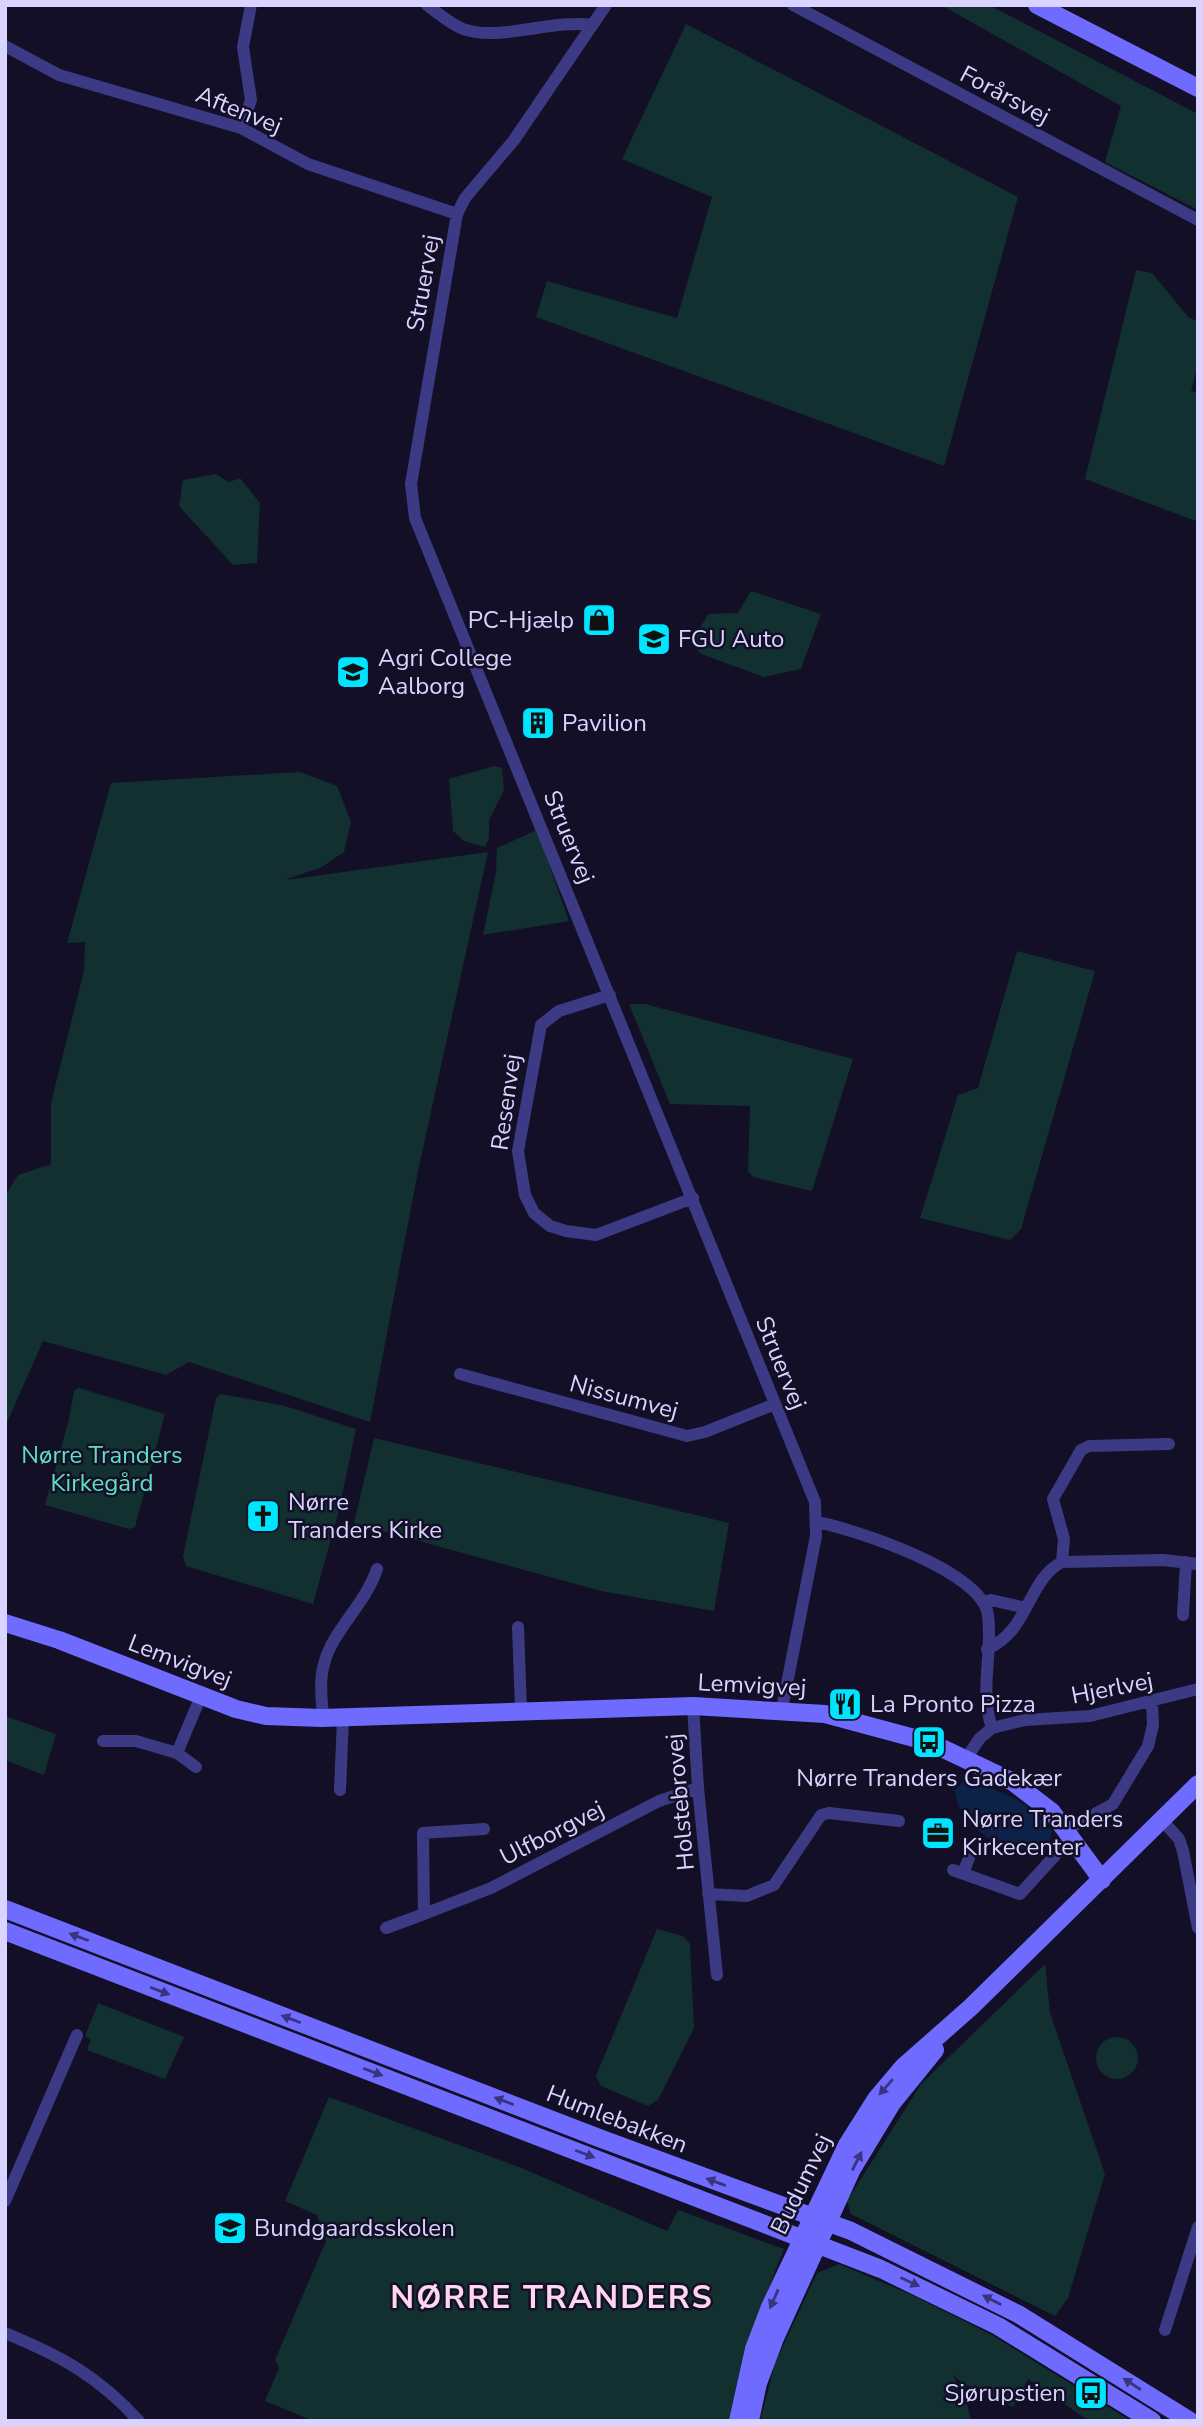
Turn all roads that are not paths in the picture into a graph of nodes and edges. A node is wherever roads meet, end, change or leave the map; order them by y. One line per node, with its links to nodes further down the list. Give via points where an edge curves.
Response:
1 (251, 5): 9 (street, via 243,47 251,100)
2 (427, 5): 6 (street, via 454,26 483,33)
3 (606, 5): 6 (street, Struervej)
4 (793, 5): 11 (street, Forårsvej)
5 (1037, 5): 8 (street)
6 (592, 25): 10 (street, Struervej)
7 (5, 47): 9 (street, Aftenvej, via 60,75)
8 (1198, 88)
9 (241, 128): 10 (street, Aftenvej, via 308,164)
10 (457, 214): 12 (street, Struervej, via 411,484 415,518)
11 (1198, 220)
12 (610, 995): 13 (street, Struervej); 13 (street, Resenvej, via 559,1012 541,1025 518,1152 525,1195 534,1213 550,1226 585,1236)
13 (693, 1198): 15 (street, Struervej)
14 (460, 1374): 15 (street, Nissumvej, via 687,1436)
15 (775, 1404): 17 (street, Struervej, via 815,1502)
16 (1169, 1444): 18 (street, via 1082,1450 1053,1499 1064,1539)
17 (817, 1522): 21 (street, via 914,1555 975,1591); 32 (street, Struervej)
18 (1062, 1562): 19 (street); 22 (street, via 1049,1571)
19 (1192, 1563): 23 (street)
20 (377, 1570): 33 (street, via 366,1596 327,1655 322,1672)
21 (984, 1602): 22 (street); 26 (street)
22 (1026, 1608): 26 (street, via 1012,1634)
23 (1183, 1615)
24 (5, 1623): 28 (street, Lemvigvej)
25 (518, 1626): 31 (street)
26 (987, 1649): 35 (street, via 984,1693)
27 (1198, 1689): 29 (street, Hjerlvej)
28 (201, 1696): 33 (street, Lemvigvej, via 266,1716); 37 (street)
29 (1152, 1703): 35 (street, Hjerlvej, via 1090,1716 1007,1722); 46 (street, via 1148,1746 1112,1804)
30 (694, 1706): 31 (street, Lemvigvej); 32 (street, Lemvigvej); 41 (street, Holstebrovej)
31 (521, 1709): 34 (street, Lemvigvej)
32 (782, 1709): 38 (street, Lemvigvej, via 865,1723 929,1742)
33 (323, 1718): 34 (street, Lemvigvej)
34 (343, 1718): 42 (street)
35 (992, 1728): 38 (street)
36 (103, 1741): 37 (street, via 136,1741)
37 (177, 1753): 39 (street)
38 (965, 1759): 46 (street, Lemvigvej, via 1013,1782 1052,1812)
39 (196, 1767)
40 (1198, 1784): 43 (street, Budumvej)
41 (698, 1788): 49 (street, Holstebrovej); 51 (street, Ulfborgvej, via 659,1801 492,1888)
42 (341, 1790)
43 (1162, 1820): 48 (street, Budumvej); 53 (street, via 1183,1851)
44 (899, 1821): 49 (street, Holstebrovej, via 829,1812 821,1815 774,1885 747,1896)
45 (484, 1829): 51 (street, Ulfborgvej, via 423,1833)
46 (1069, 1834): 47 (street, via 1020,1894 958,1872); 48 (street, Lemvigvej)
47 (969, 1858)
48 (1102, 1880): 59 (street, Budumvej, via 971,2007 892,2103)
49 (708, 1894): 55 (street, Holstebrovej)
50 (5, 1909): 59 (street, Humlebakken, one-way to 50, via 599,2138)
51 (424, 1914): 52 (street, Ulfborgvej)
52 (386, 1928)
53 (1198, 1928)
54 (5, 1931): 59 (street, Humlebakken, one-way to 59, via 668,2186)
55 (718, 1975)
56 (77, 2035): 57 (street)
57 (5, 2200)
58 (1198, 2227): 60 (street)
59 (814, 2229): 63 (street, Budumvej, one-way to 63, via 754,2350); 64 (street, Budumvej); 65 (street, Humlebakken, one-way to 65, via 881,2269 998,2326); 66 (street, one-way to 59, via 1059,2338 957,2282)
60 (1165, 2330)
61 (5, 2333): 62 (street, via 81,2368)
62 (139, 2421)
63 (738, 2421)
64 (750, 2421)
65 (1152, 2421)
66 (1189, 2421)

